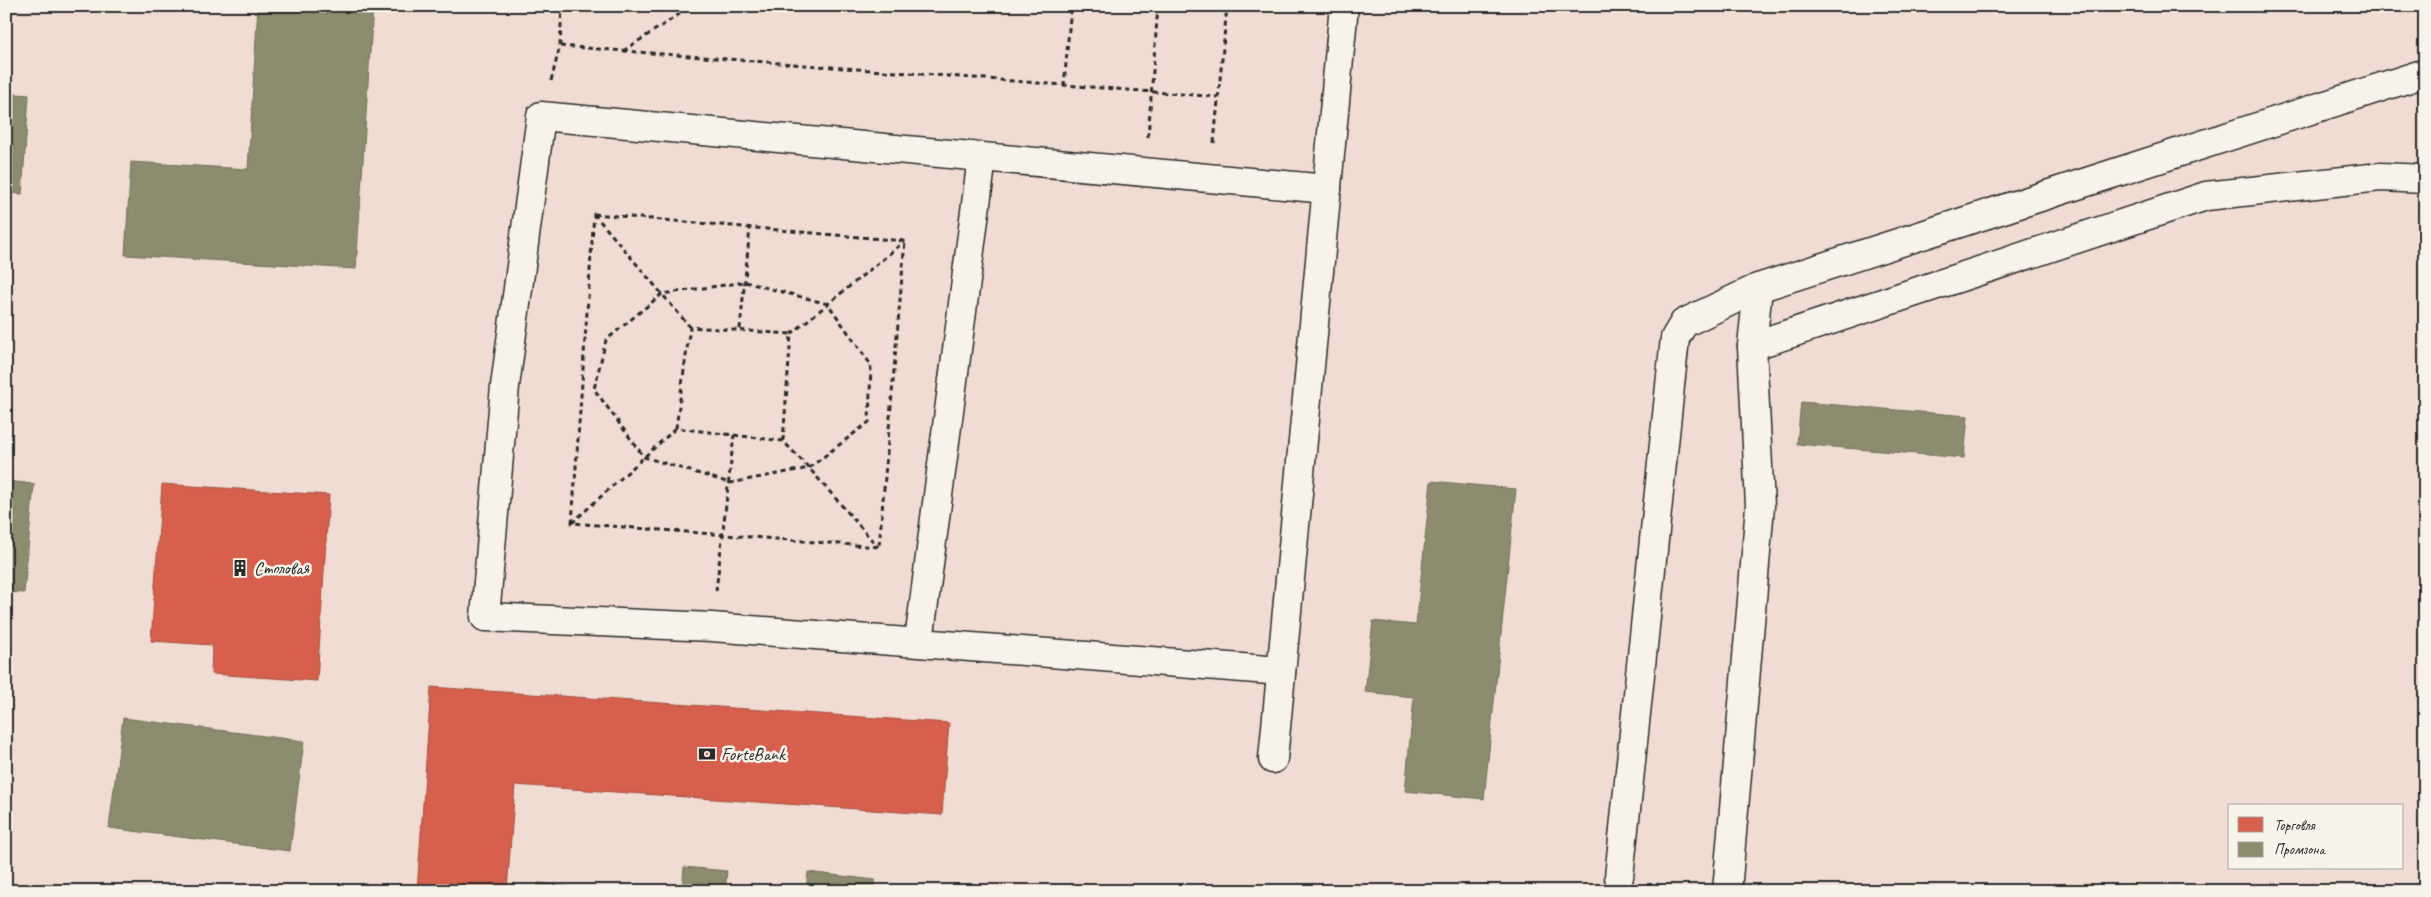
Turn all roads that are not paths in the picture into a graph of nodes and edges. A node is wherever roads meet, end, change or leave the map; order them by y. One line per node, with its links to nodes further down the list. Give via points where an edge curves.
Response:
1 (1344, 6): 5 (street)
2 (2425, 73): 6 (street)
3 (982, 158): 5 (street); 8 (street); 8 (street, via 542,116 506,386 485,617 712,627)
4 (2425, 179): 7 (street, via 2380,177 2206,196)
5 (1327, 189): 9 (street)
6 (1758, 288): 7 (street); 11 (street, via 1684,323 1675,338)
7 (1752, 346): 12 (street, via 1760,506)
8 (919, 642): 9 (street)
9 (1281, 671): 10 (street)
10 (1273, 759)
11 (1619, 878)
12 (1727, 891)

